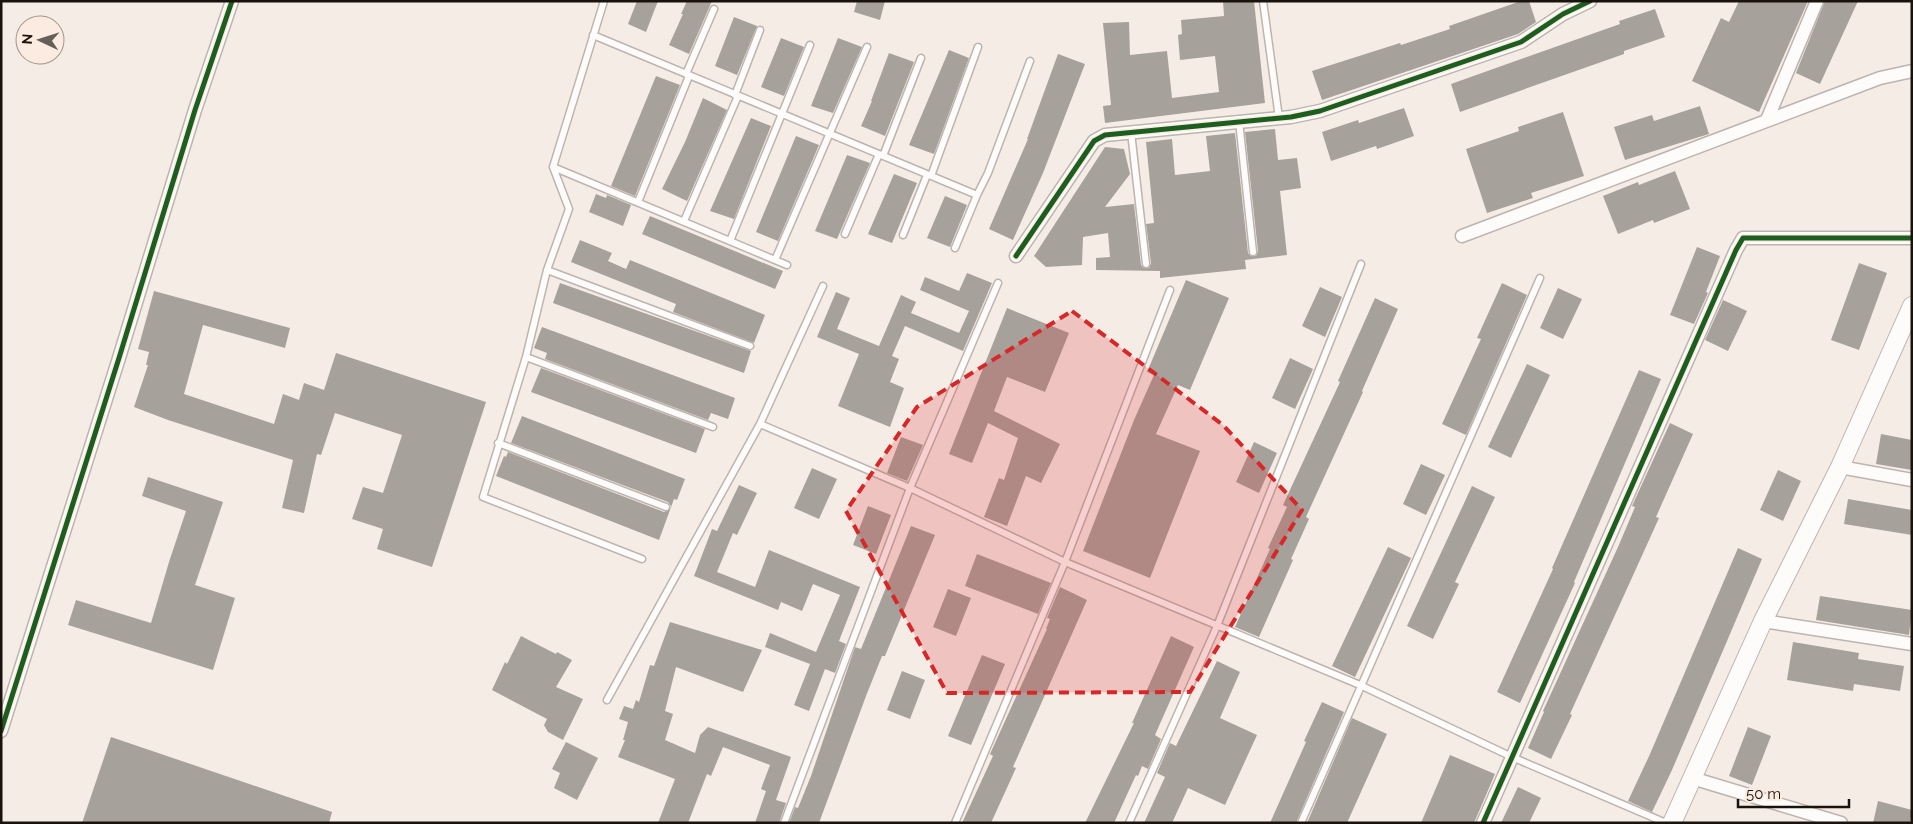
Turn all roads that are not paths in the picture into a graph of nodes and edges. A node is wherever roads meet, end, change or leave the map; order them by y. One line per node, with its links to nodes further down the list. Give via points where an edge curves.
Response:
1 (232, 1): 63 (street)
2 (604, 1): 8 (lane)
3 (1263, 1): 18 (lane)
4 (1590, 1): 18 (street, via 1563,14 1521,42 1320,111)
5 (1817, 1): 19 (street)
6 (714, 9): 15 (lane)
7 (760, 30): 16 (lane)
8 (593, 35): 15 (lane); 24 (lane)
9 (810, 45): 17 (lane)
10 (867, 47): 22 (lane)
11 (978, 47): 25 (lane)
12 (920, 58): 23 (lane)
13 (1030, 61): 26 (lane)
14 (1912, 71): 19 (street, via 1880,78)
15 (688, 75): 16 (lane); 27 (lane)
16 (737, 95): 17 (lane); 28 (lane)
17 (783, 114): 22 (lane); 33 (lane)
18 (1279, 118): 20 (street)
19 (1767, 120): 31 (street)
20 (1239, 121): 21 (street); 35 (lane)
21 (1131, 132): 36 (street, via 1105,135 1094,141); 38 (lane)
22 (830, 134): 23 (lane); 37 (lane)
23 (881, 155): 25 (lane); 29 (lane)
24 (553, 167): 27 (lane); 41 (lane, via 569,209)
25 (929, 175): 26 (lane); 30 (lane)
26 (977, 195): 34 (lane)
27 (638, 202): 28 (lane)
28 (684, 222): 33 (lane)
29 (845, 234)
30 (903, 235)
31 (1462, 236)
32 (1912, 238): 64 (street, via 1743,238)
33 (730, 241): 37 (lane)
34 (955, 248)
35 (1253, 252)
36 (1016, 256)
37 (775, 260): 40 (lane)
38 (1146, 264)
39 (1361, 264): 59 (lane)
40 (788, 265)
41 (547, 270): 47 (lane); 48 (lane)
42 (1540, 278): 61 (lane)
43 (998, 283): 54 (lane)
44 (824, 286): 49 (lane)
45 (1170, 290): 57 (lane)
46 (1912, 306): 52 (street)
47 (750, 346)
48 (526, 357): 50 (lane); 51 (lane)
49 (760, 424): 54 (lane); 62 (lane)
50 (713, 427)
51 (498, 443): 55 (lane); 56 (lane, via 482,497)
52 (1840, 467): 53 (street); 58 (street)
53 (1912, 480)
54 (910, 488): 57 (lane); 66 (lane)
55 (666, 507)
56 (642, 559)
57 (1065, 562): 59 (lane); 67 (lane)
58 (1763, 621): 60 (street); 65 (street)
59 (1217, 626): 61 (lane); 68 (lane)
60 (1912, 644)
61 (1360, 685): 64 (lane); 69 (lane)
62 (607, 700)
63 (1, 731)
64 (1512, 757): 70 (street); 71 (lane)
65 (1692, 778): 72 (street); 73 (street)
66 (784, 823)
67 (955, 823)
68 (1129, 823)
69 (1301, 823)
70 (1483, 823)
71 (1666, 823)
72 (1672, 823)
73 (1841, 823)

